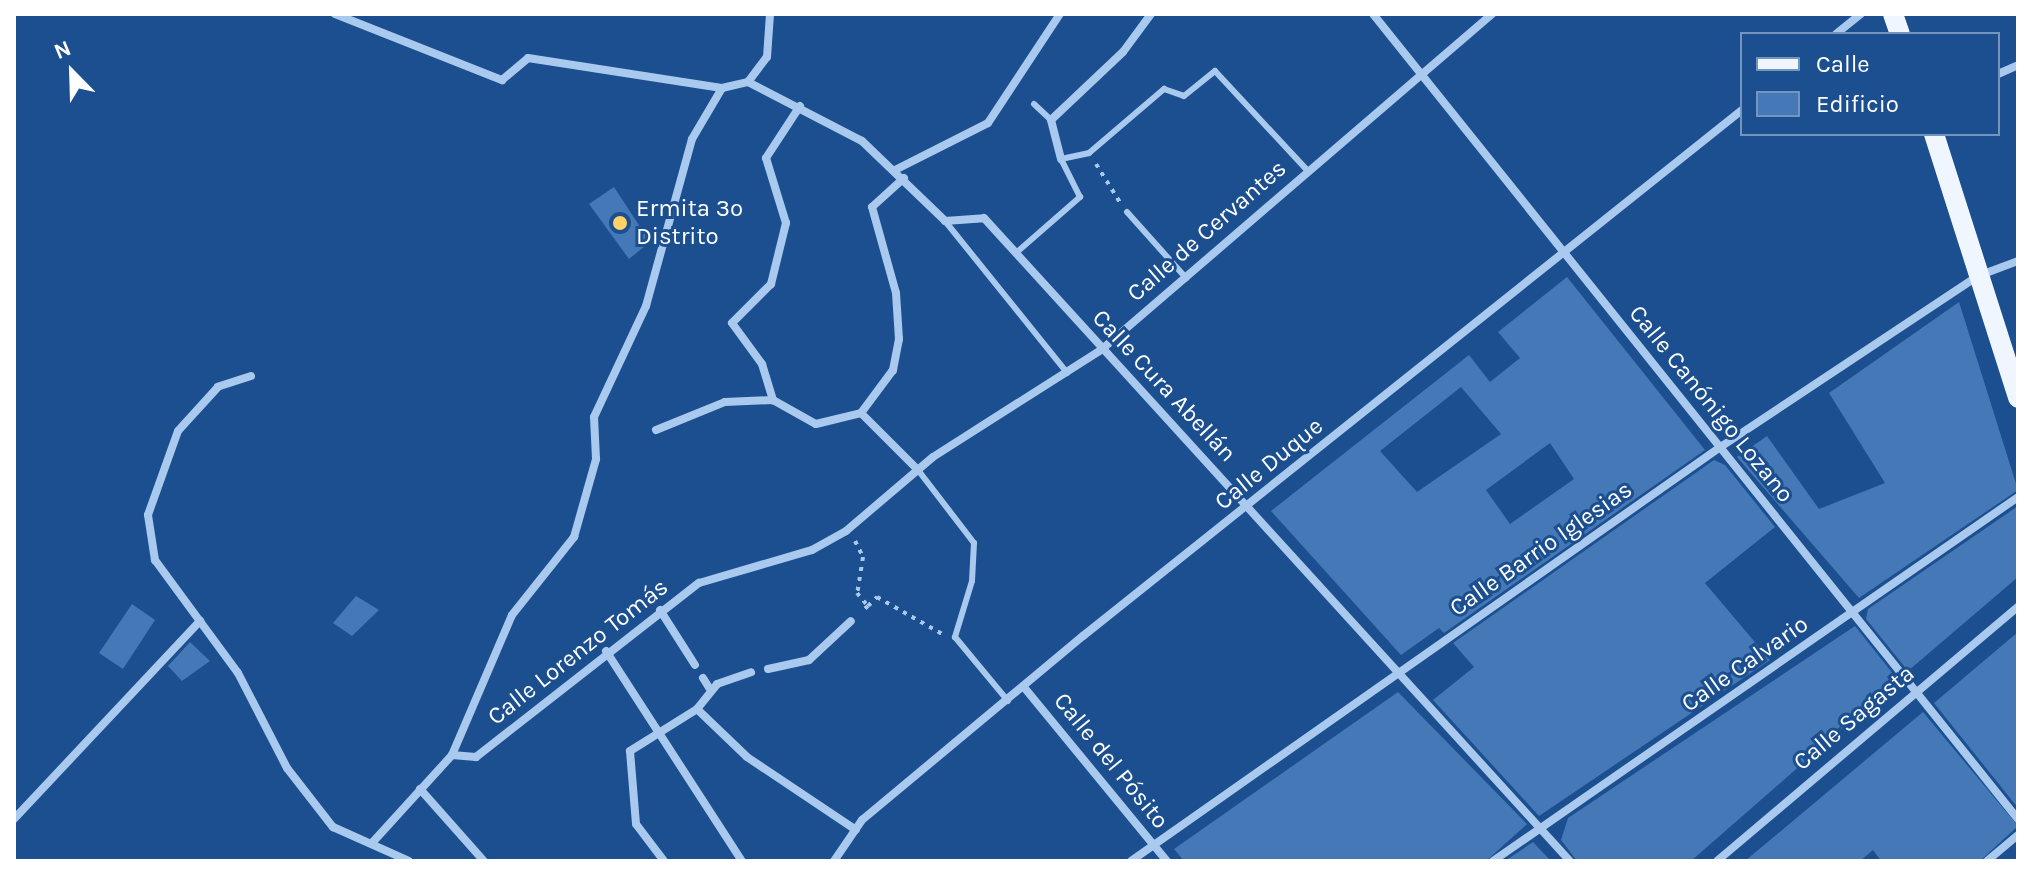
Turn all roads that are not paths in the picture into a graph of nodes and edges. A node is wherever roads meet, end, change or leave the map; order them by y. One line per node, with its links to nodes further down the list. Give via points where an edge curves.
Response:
1 (335, 14): 11 (street, via 502,80 528,58)
2 (770, 14): 10 (street, via 767,57)
3 (1060, 14): 18 (street, via 988,123)
4 (1151, 14): 15 (street, via 1123,52)
5 (1373, 14): 9 (street, Calle Canónigo Lozano)
6 (1492, 14): 9 (street, Calle de Cervantes)
7 (1861, 14): 8 (street)
8 (1838, 32)
9 (1420, 76): 19 (street, Calle de Cervantes); 24 (street, Calle Canónigo Lozano)
10 (748, 82): 11 (street); 13 (street)
11 (722, 88): 57 (street, via 692,139 646,306 594,417 587,509 574,537 512,615)
12 (1034, 104): 15 (lane)
13 (800, 106): 18 (street); 32 (street, via 766,158 786,223 771,284 732,323 762,364)
14 (1740, 112): 24 (street, Calle Duque)
15 (1051, 120): 17 (street)
16 (1935, 136): 26 (main road)
17 (1061, 159): 19 (lane, via 1089,153 1164,89 1184,96 1215,71); 23 (lane, via 1080,197)
18 (895, 170): 20 (street)
19 (1307, 170): 27 (street, Calle de Cervantes)
20 (904, 178): 22 (street); 33 (street, via 872,207 896,293 899,339 893,370)
21 (1127, 212): 27 (lane)
22 (945, 221): 23 (street, Calle Cura Abellán, via 984,218); 29 (lane)
23 (1017, 252): 28 (street, Calle Cura Abellán)
24 (1564, 254): 35 (street, Calle Canónigo Lozano); 39 (street, Calle Duque)
25 (2018, 261): 26 (street, Calle Barrio Iglesias)
26 (1978, 276): 31 (main road); 35 (street, Calle Barrio Iglesias)
27 (1186, 278): 28 (street, Calle de Cervantes)
28 (1101, 350): 29 (street, Calle de Cervantes); 39 (street, Calle Cura Abellán)
29 (1067, 373): 36 (street, Calle de Cervantes)
30 (251, 376): 43 (street, via 218,387 178,431 148,515 155,560)
31 (2018, 398)
32 (773, 400): 33 (street, via 816,424); 34 (street, via 725,402)
33 (861, 413): 37 (street)
34 (656, 430)
35 (1722, 446): 42 (street, Calle Canónigo Lozano); 49 (street, Calle Barrio Iglesias)
36 (933, 457): 37 (street, Calle Lorenzo Tomás)
37 (918, 470): 41 (street, Calle Lorenzo Tomás, via 846,531 812,550 699,583); 54 (lane, via 974,543 955,637)
38 (2018, 497): 42 (street, Calle Calvario)
39 (1249, 507): 49 (street, Calle Cura Abellán); 51 (street, Calle Duque)
40 (2018, 607): 53 (street, Calle Sagasta)
41 (660, 610): 45 (street, Calle Lorenzo Tomás); 46 (street)
42 (1853, 614): 53 (street, Calle Canónigo Lozano); 61 (street, Calle Calvario)
43 (200, 621): 59 (street); 64 (street, via 238,673 287,768 333,827)
44 (851, 621): 47 (street, via 809,660)
45 (606, 651): 56 (street); 57 (street, Calle Lorenzo Tomás, via 476,757)
46 (695, 665)
47 (768, 669)
48 (751, 672): 52 (street)
49 (1399, 673): 61 (street, Calle Cura Abellán); 65 (street, Calle Barrio Iglesias)
50 (703, 678): 52 (street)
51 (1023, 686): 54 (street, Calle Duque); 65 (street, Calle del Pósito)
52 (711, 691): 55 (street)
53 (1916, 691): 60 (street, Calle Canónigo Lozano); 75 (street, Calle Sagasta)
54 (1008, 701): 62 (street, Calle Duque)
55 (697, 709): 56 (street); 62 (street, via 747,757)
56 (660, 734): 68 (street, via 630,751 636,824); 69 (street)
57 (452, 755): 58 (street)
58 (420, 789): 64 (street); 67 (street)
59 (14, 819)
60 (2018, 819)
61 (1541, 829): 73 (street, Calle Calvario); 74 (street, Calle Cura Abellán)
62 (856, 830): 70 (street, Calle Duque)
63 (2018, 835): 76 (street)
64 (372, 843): 66 (street)
65 (1154, 845): 71 (street, Calle Barrio Iglesias); 72 (street, Calle del Pósito)
66 (406, 860)
67 (484, 861)
68 (664, 861)
69 (742, 861)
70 (834, 861)
71 (1131, 861)
72 (1167, 861)
73 (1493, 861)
74 (1570, 861)
75 (1717, 861)
76 (1987, 861)

